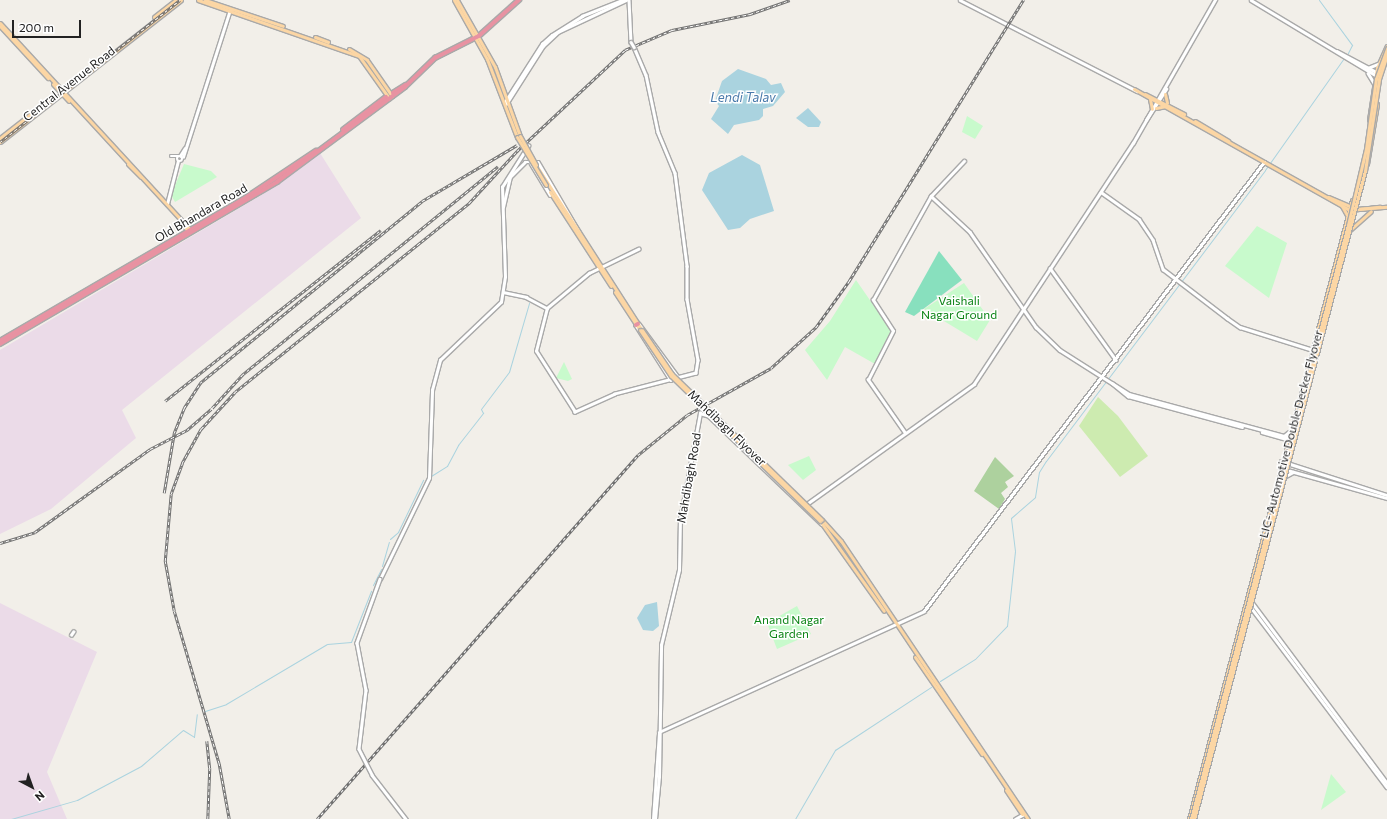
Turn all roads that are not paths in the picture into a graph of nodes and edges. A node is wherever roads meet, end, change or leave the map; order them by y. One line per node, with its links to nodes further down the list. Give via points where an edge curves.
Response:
1 (176, 0): 27 (main road, Central Avenue Road)
2 (181, 0): 27 (main road)
3 (198, 0): 14 (main road)
4 (205, 0): 14 (main road)
5 (454, 0): 17 (main road)
6 (457, 0): 17 (main road)
7 (519, 0): 17 (highway)
8 (622, 0): 13 (street)
9 (628, 0): 13 (street); 75 (street, bridge, via 631,42 646,75 658,132 675,173 682,222 687,299 698,360 696,373)
10 (960, 0): 28 (street)
11 (1215, 0): 26 (street)
12 (1251, 0): 21 (street)
13 (618, 3): 35 (street, via 582,17 557,31 542,44)
14 (230, 9): 31 (main road, via 359,56); 40 (street)
15 (0, 23): 27 (main road)
16 (0, 26): 27 (main road)
17 (477, 37): 31 (highway, Old Bhandara Road, via 435,58 410,82); 35 (main road, Mahdibagh Flyover)
18 (1387, 47): 20 (main road); 106 (main road, LIC- Automotive Double Decker Flyover, bridge, via 1377,74 1366,149 1351,212)
19 (1387, 56): 23 (main road); 106 (main road, LIC- Automotive Double Decker Flyover, bridge, via 1380,72 1365,171)
20 (1378, 64): 21 (street); 22 (main road)
21 (1367, 70): 22 (street); 24 (street)
22 (1375, 74): 23 (street); 24 (main road)
23 (1381, 76): 54 (main road, via 1371,147)
24 (1374, 83): 47 (main road, via 1363,156)
25 (1134, 89): 28 (main road)
26 (1166, 89): 30 (street); 33 (street)
27 (62, 92): 37 (main road, Central Avenue Road); 38 (main road); 48 (main road)
28 (1140, 92): 29 (main road)
29 (1145, 94): 32 (main road); 33 (main road)
30 (1165, 94): 33 (street); 34 (main road)
31 (390, 96): 58 (highway, Old Bhandara Road, via 300,163)
32 (1149, 98): 33 (main road); 36 (main road)
33 (1159, 101): 34 (main road); 36 (street)
34 (1166, 105): 36 (main road); 43 (main road)
35 (508, 106): 39 (main road, Mahdibagh Flyover, bridge, via 512,127)
36 (1154, 108): 45 (street)
37 (0, 138)
38 (0, 142)
39 (527, 148): 50 (street, via 503,183); 59 (main road, Mahdibagh Flyover, bridge)
40 (181, 156): 41 (street); 41 (street); 41 (street, via 171,156)
41 (179, 161): 48 (street)
42 (964, 161): 46 (street)
43 (1266, 162): 49 (main road); 64 (street)
44 (531, 163): 50 (street, via 525,162 510,177); 59 (street); 59 (street, via 538,162)
45 (1101, 192): 63 (street); 64 (street, via 1139,220 1153,240 1163,269)
46 (931, 196): 67 (street, via 970,232); 77 (street, via 873,300 893,331 868,380)
47 (1352, 201): 49 (main road); 53 (main road)
48 (167, 203): 58 (main road)
49 (1342, 204): 53 (main road); 56 (main road)
50 (503, 206): 65 (street)
51 (1380, 207): 52 (main road); 54 (main road); 55 (main road)
52 (1387, 207)
53 (1350, 208): 54 (main road); 56 (main road)
54 (1356, 210): 55 (main road); 57 (main road)
55 (1373, 210): 57 (main road)
56 (1348, 217): 71 (main road)
57 (1350, 230): 72 (main road)
58 (190, 231): 61 (highway, Old Bhandara Road)
59 (577, 231): 62 (main road, Mahdibagh Flyover)
60 (638, 249): 62 (street)
61 (150, 255): 69 (highway, Old Bhandara Road); 70 (highway)
62 (600, 267): 66 (street); 68 (main road, Mahdibagh Flyover)
63 (1050, 268): 67 (street); 73 (street)
64 (1176, 279): 71 (street, via 1240,327); 73 (street)
65 (503, 292): 66 (street, via 526,297); 102 (street, bridge, via 495,310 440,360 432,390 429,478 380,580 357,643 366,690 359,749 372,775)
66 (547, 308): 76 (street, via 536,351 575,412 615,394)
67 (1023, 310): 74 (street, via 1048,342); 77 (street, via 974,384)
68 (638, 324): 75 (street, via 645,328); 76 (street); 90 (main road, Mahdibagh Flyover, bridge, via 672,374)
69 (0, 341)
70 (0, 344)
71 (1312, 349): 72 (street); 78 (main road)
72 (1318, 351): 79 (main road)
73 (1116, 360): 74 (street)
74 (1104, 376): 78 (street, via 1129,395); 95 (street, via 932,603)
75 (678, 377): 76 (street)
76 (671, 380)
77 (905, 433): 89 (street)
78 (1286, 437): 80 (main road)
79 (1290, 455): 81 (main road); 82 (street)
80 (1281, 461): 81 (street); 83 (main road)
81 (1287, 463): 82 (street); 84 (main road)
82 (1296, 466): 87 (street)
83 (1280, 468): 84 (street); 91 (main road)
84 (1286, 469): 85 (street); 86 (main road)
85 (1294, 471): 86 (street); 88 (street)
86 (1284, 477): 93 (main road)
87 (1387, 495)
88 (1387, 498)
89 (808, 503)
90 (822, 523): 95 (main road, Mahdibagh Flyover); 97 (street, Mahdibagh Road, via 709,416 700,413 680,520 679,570 661,644)
91 (1248, 595): 92 (main road); 93 (street)
92 (1246, 600): 94 (street); 106 (main road)
93 (1252, 601): 94 (main road); 96 (street)
94 (1250, 605): 96 (street); 106 (main road)
95 (895, 627): 97 (street); 101 (main road, Mahdibagh Flyover)
96 (1287, 652): 98 (street)
97 (659, 732): 103 (street, Mahdibagh Road)
98 (1379, 774): 99 (street); 100 (street)
99 (1387, 783)
100 (1387, 788)
101 (1023, 814): 104 (street); 105 (main road, Mahdibagh Flyover)
102 (406, 819)
103 (654, 819)
104 (1015, 819)
105 (1026, 819)
106 (1192, 819)

